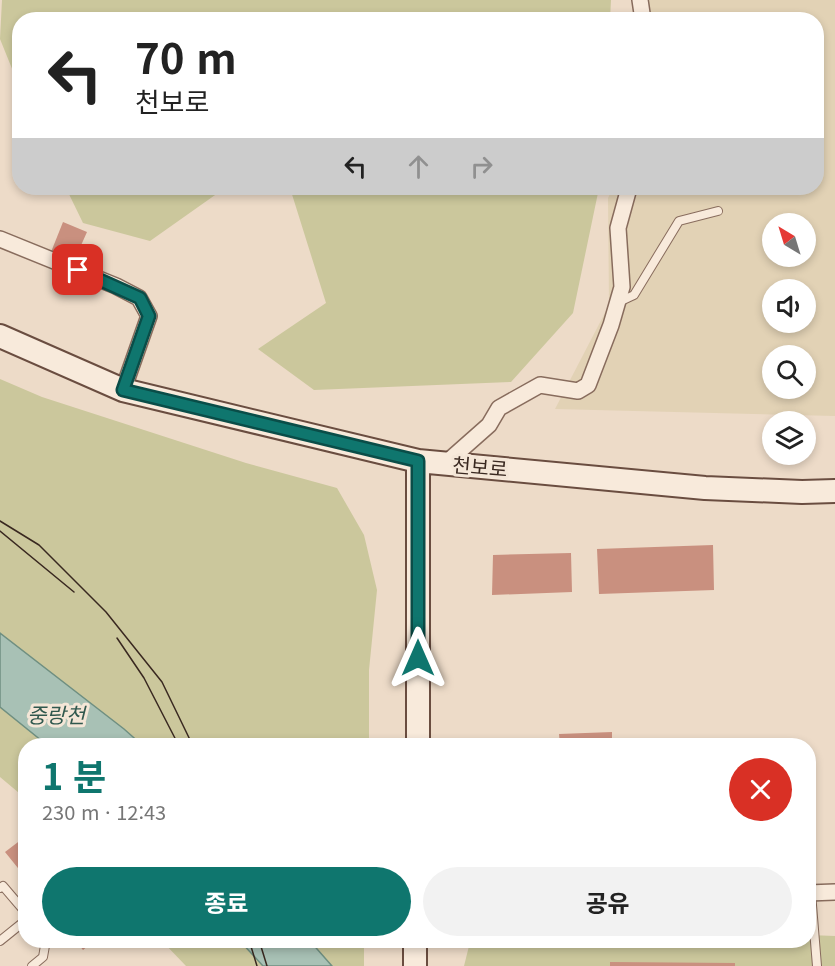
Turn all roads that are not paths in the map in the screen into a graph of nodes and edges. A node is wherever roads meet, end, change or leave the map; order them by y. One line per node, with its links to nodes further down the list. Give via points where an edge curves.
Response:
1 (627, 195): 4 (street, via 618,228 622,287)
2 (718, 211): 4 (lane, via 680,221 634,295)
3 (0, 239): 6 (street, via 140,298 149,316)
4 (618, 303): 8 (street, via 588,385 578,391 540,385 499,408 489,425)
5 (0, 336): 6 (main road, 천보로)
6 (123, 390): 7 (main road, 천보로)
7 (418, 461): 8 (main road, 천보로); 10 (main road)
8 (446, 464): 9 (main road, 천보로, via 705,488)
9 (835, 491)
10 (418, 738)
11 (0, 888): 14 (lane, via 3,886)
12 (835, 892): 13 (street)
13 (816, 893)
14 (18, 904)
15 (18, 926): 16 (lane)
16 (0, 941)
17 (45, 948): 19 (lane, via 43,957)
18 (815, 948): 20 (lane)
19 (32, 966)
20 (817, 966)

